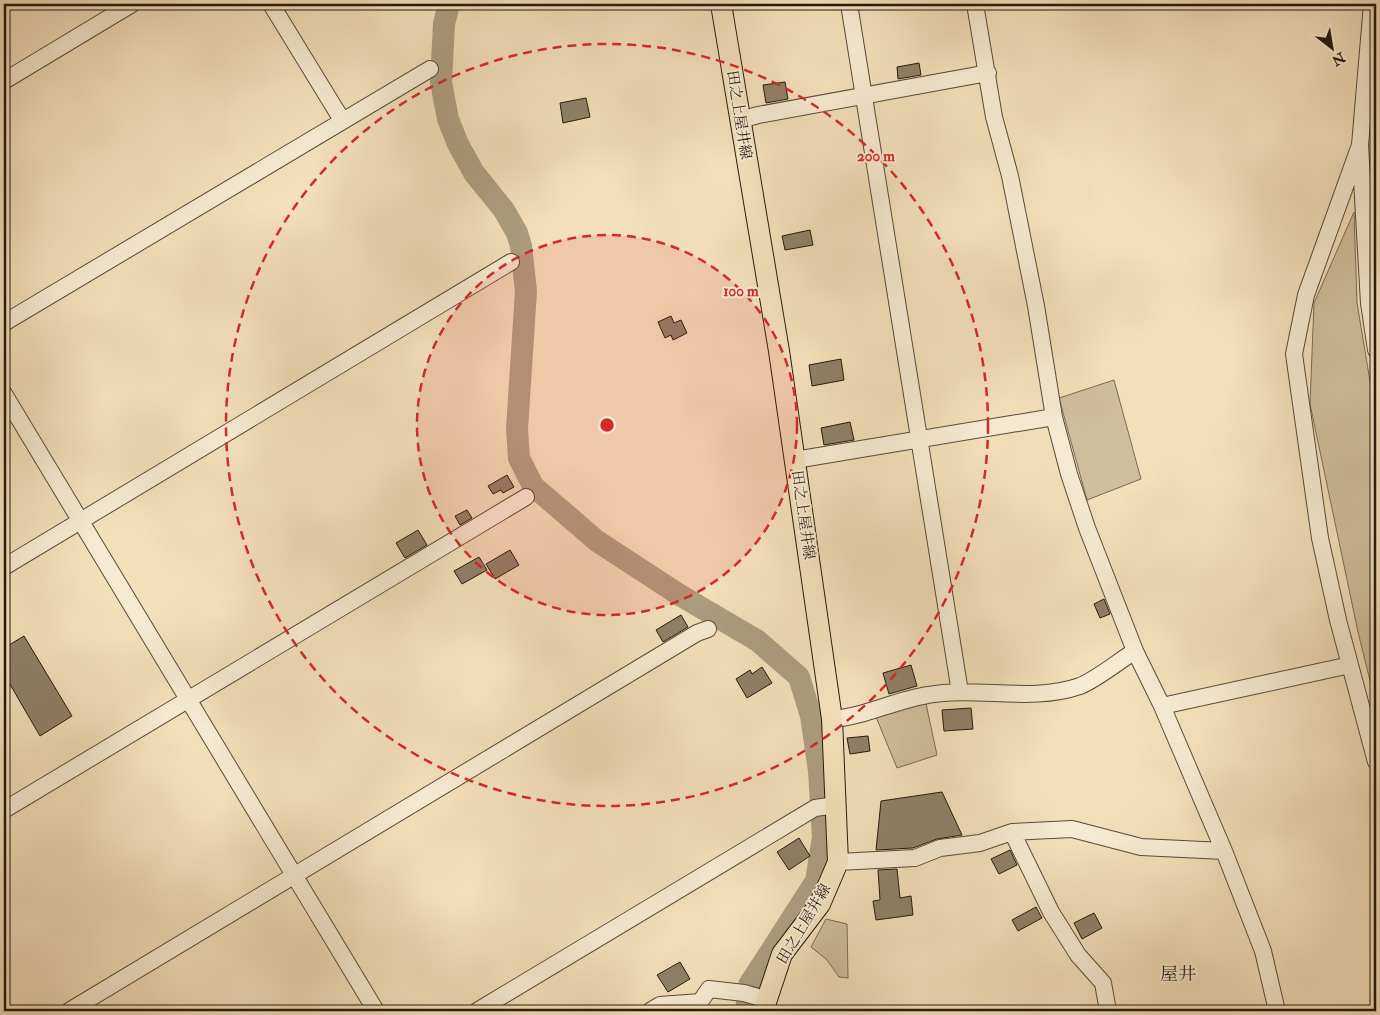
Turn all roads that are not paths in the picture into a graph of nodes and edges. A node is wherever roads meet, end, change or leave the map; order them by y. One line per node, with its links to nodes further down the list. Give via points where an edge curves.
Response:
1 (132, 4): 11 (street)
2 (271, 4): 13 (street)
3 (721, 4): 14 (main road, 田之上屋井線)
4 (849, 4): 12 (street)
5 (975, 4): 10 (street)
6 (1359, 4): 8 (street)
7 (1372, 4): 8 (street)
8 (1367, 48): 15 (street)
9 (430, 69): 13 (street)
10 (988, 73): 12 (street); 20 (street, via 994,117 1010,176 1036,306)
11 (4, 80)
12 (865, 96): 14 (street); 21 (street)
13 (342, 120): 17 (street)
14 (741, 120): 22 (main road, 田之上屋井線)
15 (1360, 145): 18 (street, via 1369,303); 28 (street, via 1306,295 1294,354 1320,538)
16 (512, 262): 24 (street)
17 (4, 323)
18 (1376, 350)
19 (4, 394): 24 (street)
20 (1054, 417): 21 (street); 27 (street, via 1087,528)
21 (919, 441): 22 (street); 29 (street)
22 (795, 460): 32 (main road, 田之上屋井線)
23 (526, 497): 30 (street)
24 (80, 521): 25 (street); 30 (street)
25 (4, 567)
26 (708, 629): 39 (street)
27 (1135, 651): 29 (street, via 1081,685 1043,693); 31 (street)
28 (1350, 665): 31 (street); 33 (street)
29 (960, 692): 32 (street, via 928,695)
30 (188, 700): 35 (street); 39 (street)
31 (1162, 706): 37 (street)
32 (832, 719): 34 (main road, 田之上屋井線)
33 (1376, 762)
34 (836, 805): 38 (main road, 田之上屋井線); 43 (street, via 816,808)
35 (4, 810)
36 (1012, 832): 37 (street, via 1072,829 1141,847); 38 (street, via 980,843 940,848 915,858); 45 (street, via 1056,919 1078,955 1103,983)
37 (1224, 851): 46 (street, via 1263,951)
38 (838, 862): 40 (main road, 田之上屋井線, via 820,904 782,954)
39 (294, 874): 41 (street); 42 (street)
40 (757, 1000): 44 (street, via 709,989 700,1002 660,1005)
41 (70, 1011)
42 (376, 1011)
43 (477, 1011)
44 (650, 1011)
45 (1108, 1011)
46 (1277, 1011)

